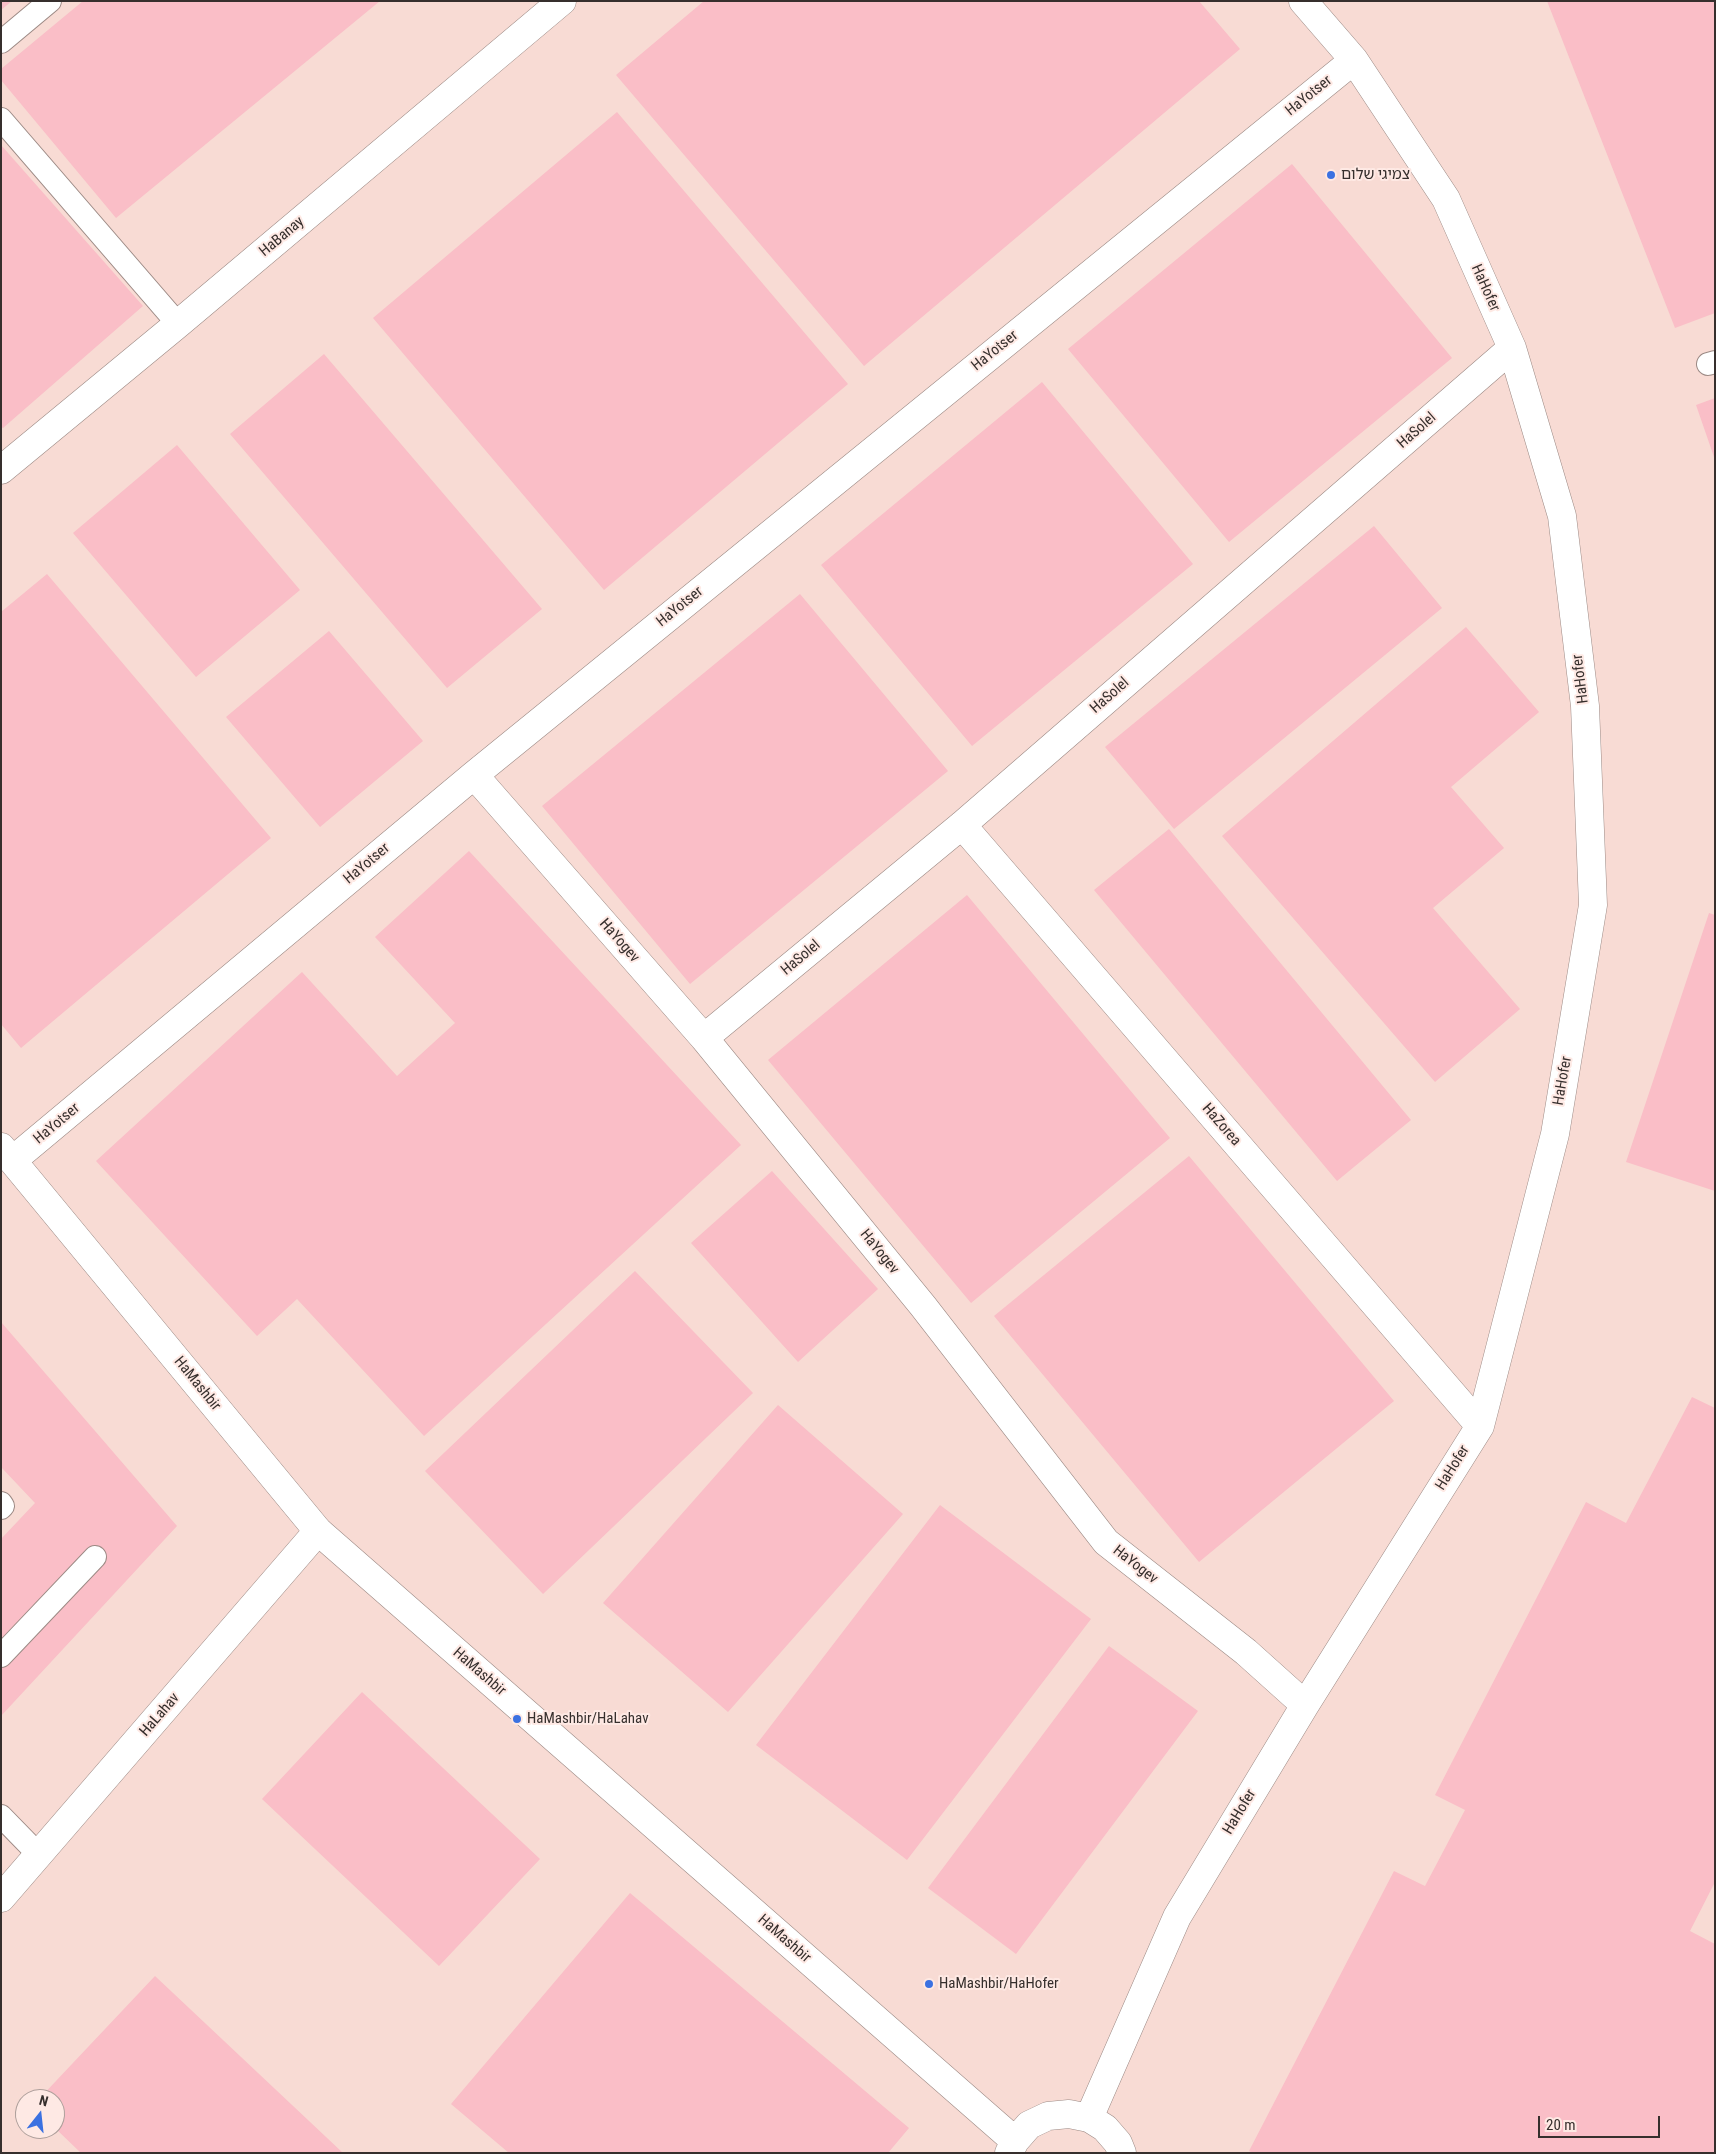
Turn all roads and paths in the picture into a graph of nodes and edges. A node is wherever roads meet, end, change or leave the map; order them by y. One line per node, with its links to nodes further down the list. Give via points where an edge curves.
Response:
1 (50, 1): 4 (lane)
2 (562, 1): 7 (street, HaBanay)
3 (1303, 1): 5 (street, HaHofer)
4 (1, 42)
5 (1354, 60): 8 (street, HaHofer, via 1446,200); 10 (street, HaYotser)
6 (1, 119): 7 (lane)
7 (178, 324): 9 (street, HaBanay)
8 (1512, 348): 11 (street, HaSolel); 14 (street, HaHofer, via 1562,516 1585,706 1593,906 1555,1134)
9 (1, 470)
10 (474, 775): 12 (street, HaYogev); 13 (street, HaYotser)
11 (962, 825): 12 (street, HaSolel); 14 (street, HaZorea)
12 (704, 1038): 20 (street, HaYogev, via 923,1306 1106,1542 1246,1652)
13 (7, 1154): 17 (street, HaMashbir)
14 (1480, 1426): 20 (street, HaHofer)
15 (1, 1503): 16 (lane)
16 (1, 1508)
17 (318, 1531): 22 (street, HaLahav); 25 (street, HaMashbir)
18 (95, 1556): 19 (lane)
19 (1, 1656)
20 (1305, 1705): 24 (street, HaHofer, via 1177,1918)
21 (4, 1819): 22 (lane)
22 (39, 1855): 23 (street, HaLahav)
23 (1, 1898)
24 (1089, 2118): 25 (street, via 1069,2114 1048,2116 1029,2125); 26 (street, via 1105,2128)
25 (1012, 2147)
26 (1122, 2153)

